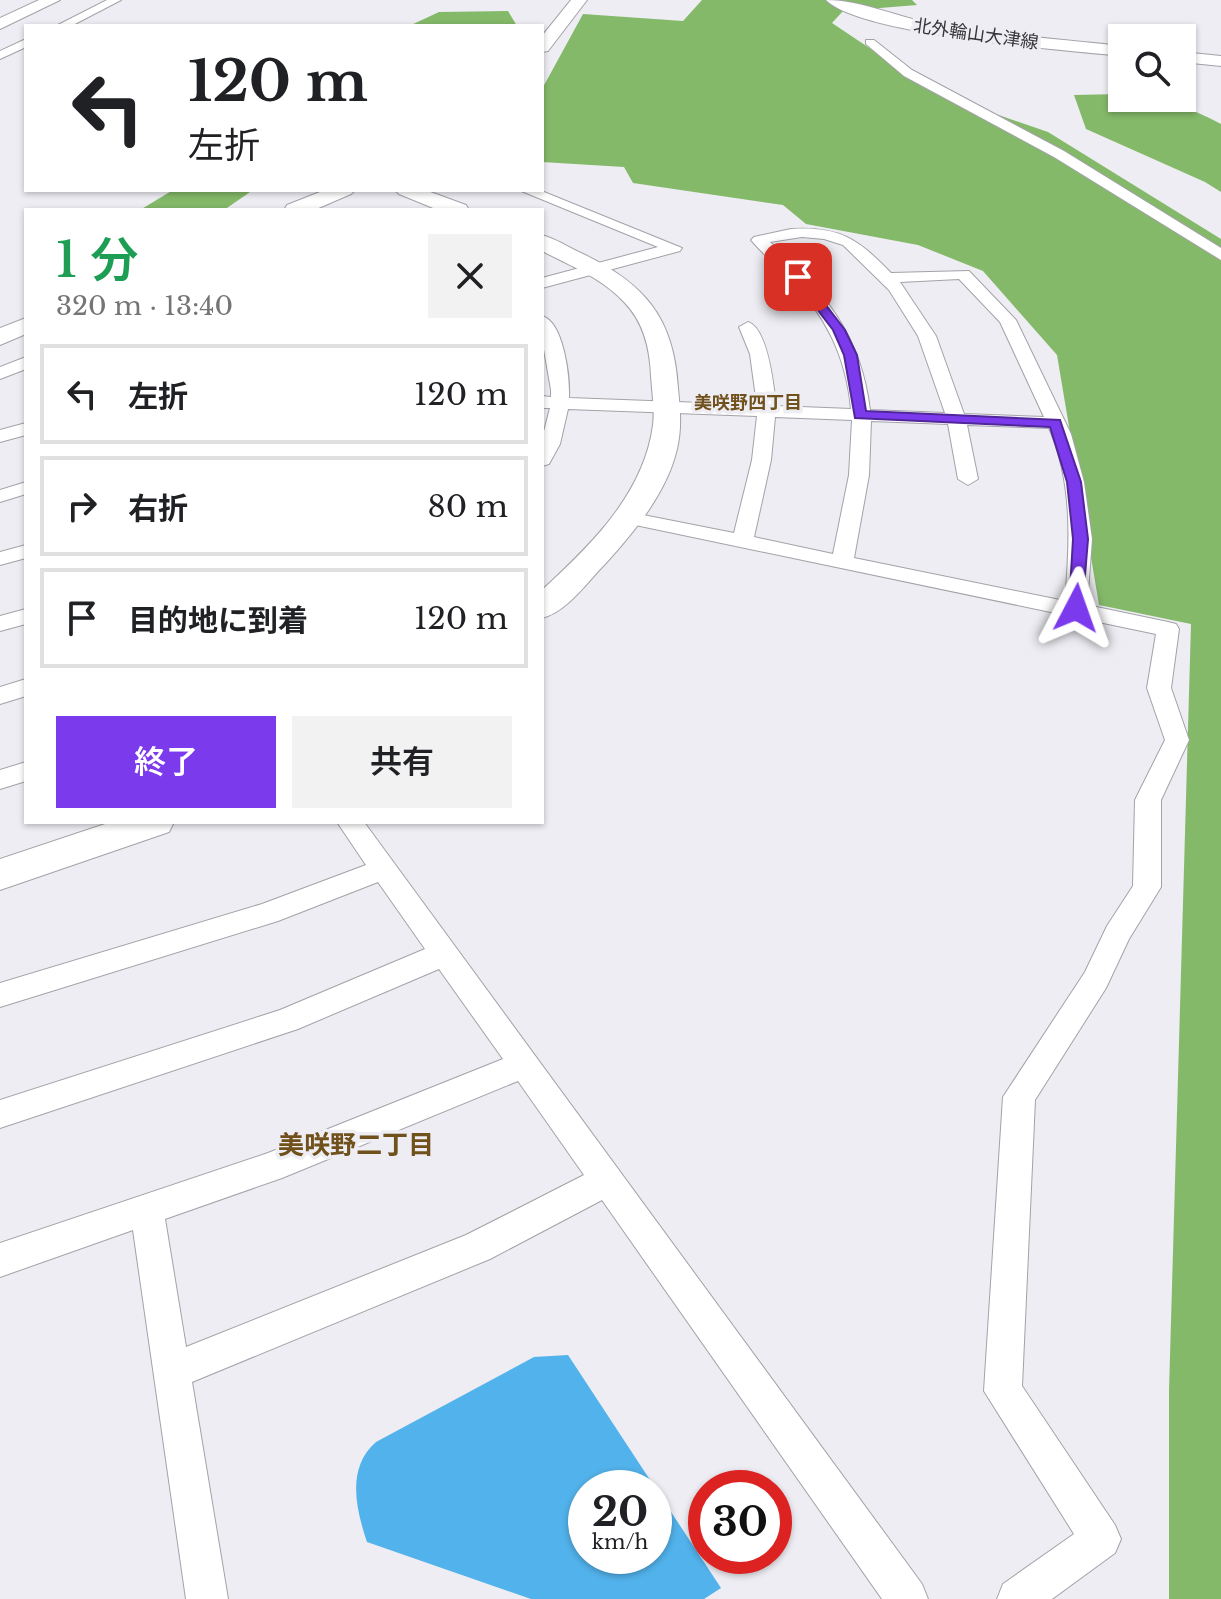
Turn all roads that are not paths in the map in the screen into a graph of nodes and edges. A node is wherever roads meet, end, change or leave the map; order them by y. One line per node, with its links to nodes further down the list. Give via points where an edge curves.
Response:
1 (52, 0): 5 (street)
2 (116, 0): 6 (street)
3 (579, 0): 9 (street)
4 (834, 0): 10 (street, 北外輪山大津線, via 938,30)
5 (0, 24)
6 (66, 24)
7 (870, 42): 20 (street, via 908,73 1059,154)
8 (24, 44): 11 (street)
9 (544, 44)
10 (1108, 49)
11 (0, 55)
12 (1196, 58): 13 (street)
13 (1221, 61)
14 (339, 192): 17 (street)
15 (411, 192): 18 (street)
16 (531, 192): 21 (street, via 674,248)
17 (300, 208)
18 (453, 208)
19 (544, 243): 21 (street)
20 (1221, 255)
21 (593, 268): 23 (street); 31 (street, via 634,298 651,320 662,347)
22 (888, 278): 33 (street, via 846,240 798,232 759,240 798,277 839,330 851,355); 34 (street, via 930,336); 35 (street, via 963,274 1008,320)
23 (544, 282)
24 (24, 326): 27 (street)
25 (544, 326): 30 (street, via 559,367)
26 (748, 327): 32 (street, via 760,351)
27 (0, 337)
28 (24, 366): 29 (street)
29 (0, 374)
30 (551, 402): 31 (street); 38 (street, via 555,429)
31 (666, 407): 32 (street); 42 (street, via 658,460)
32 (768, 411): 33 (street); 43 (street, via 766,449)
33 (860, 415): 34 (street); 46 (street, via 857,507)
34 (957, 418): 35 (street); 39 (street)
35 (1055, 423): 48 (street, via 1074,482 1081,539)
36 (24, 430): 37 (street)
37 (0, 436)
38 (544, 455)
39 (968, 479)
40 (24, 489): 41 (street)
41 (0, 496)
42 (628, 518): 43 (street); 47 (street, via 592,562)
43 (742, 541): 46 (street)
44 (24, 552): 45 (street)
45 (0, 559)
46 (842, 561): 48 (street)
47 (544, 606)
48 (1076, 608): 69 (street, via 1168,629 1159,688 1177,740 1148,800 1147,887 1096,979 1019,1097 1003,1391 1101,1539)
49 (24, 617): 50 (street)
50 (0, 624)
51 (24, 688): 52 (street)
52 (0, 696)
53 (24, 772): 54 (street)
54 (0, 780)
55 (149, 824): 58 (street)
56 (351, 824): 57 (street)
57 (384, 869): 59 (street); 60 (street, via 268,913)
58 (0, 875)
59 (446, 953): 61 (street); 62 (street, via 287,1020)
60 (0, 995)
61 (524, 1065): 63 (street); 64 (street)
62 (0, 1114)
63 (608, 1180): 66 (street, via 478,1247); 68 (street)
64 (147, 1211): 65 (street); 66 (street)
65 (0, 1260)
66 (173, 1371): 67 (street)
67 (207, 1599)
68 (907, 1599)
69 (1018, 1599)

